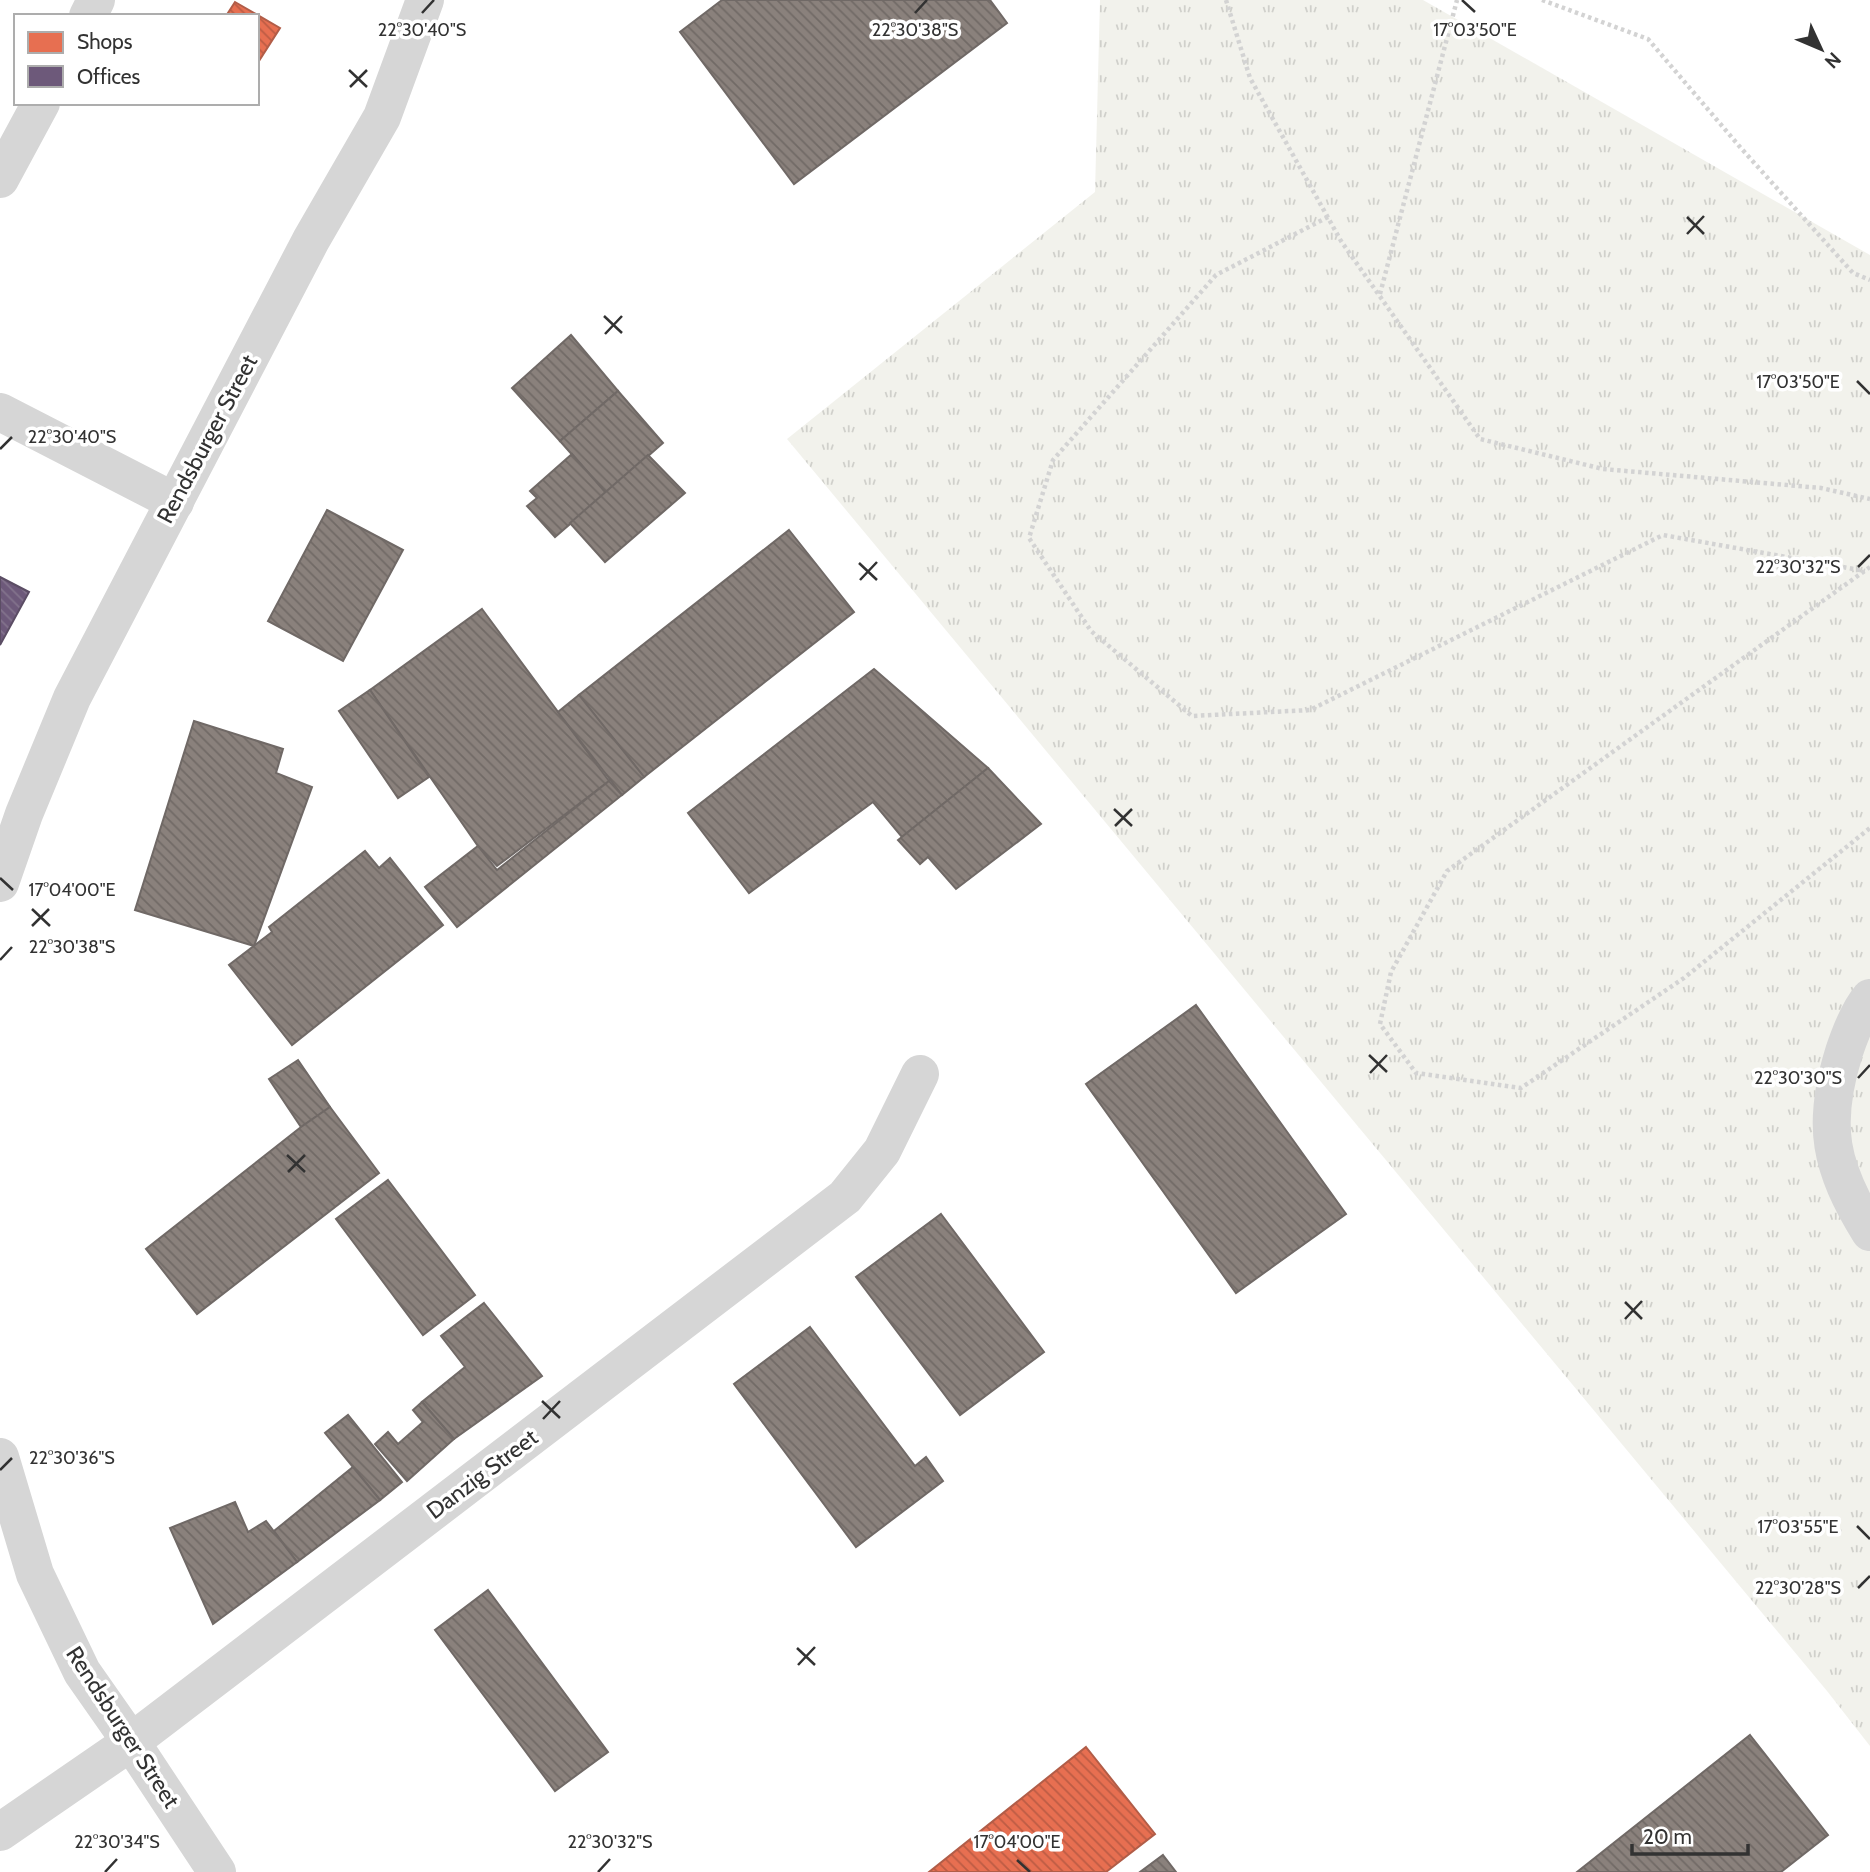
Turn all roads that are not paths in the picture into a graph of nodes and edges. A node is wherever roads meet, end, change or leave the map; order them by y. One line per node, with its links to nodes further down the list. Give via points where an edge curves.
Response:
1 (425, 0): 5 (street, Rendsburger Street, via 382,117)
2 (40, 105): 3 (street)
3 (0, 178)
4 (0, 412): 5 (street)
5 (175, 502): 6 (street, Rendsburger Street, via 72,698)
6 (0, 883)
7 (1870, 999): 9 (street, via 1849,1037 1835,1080 1830,1129 1838,1170)
8 (920, 1074): 11 (street, Danzig Street, via 882,1151 845,1196)
9 (1870, 1232)
10 (0, 1457): 11 (street, Rendsburger Street, via 35,1574 82,1672)
11 (131, 1742): 12 (street, Danzig Street); 13 (street, Rendsburger Street)
12 (0, 1832)
13 (217, 1872)

